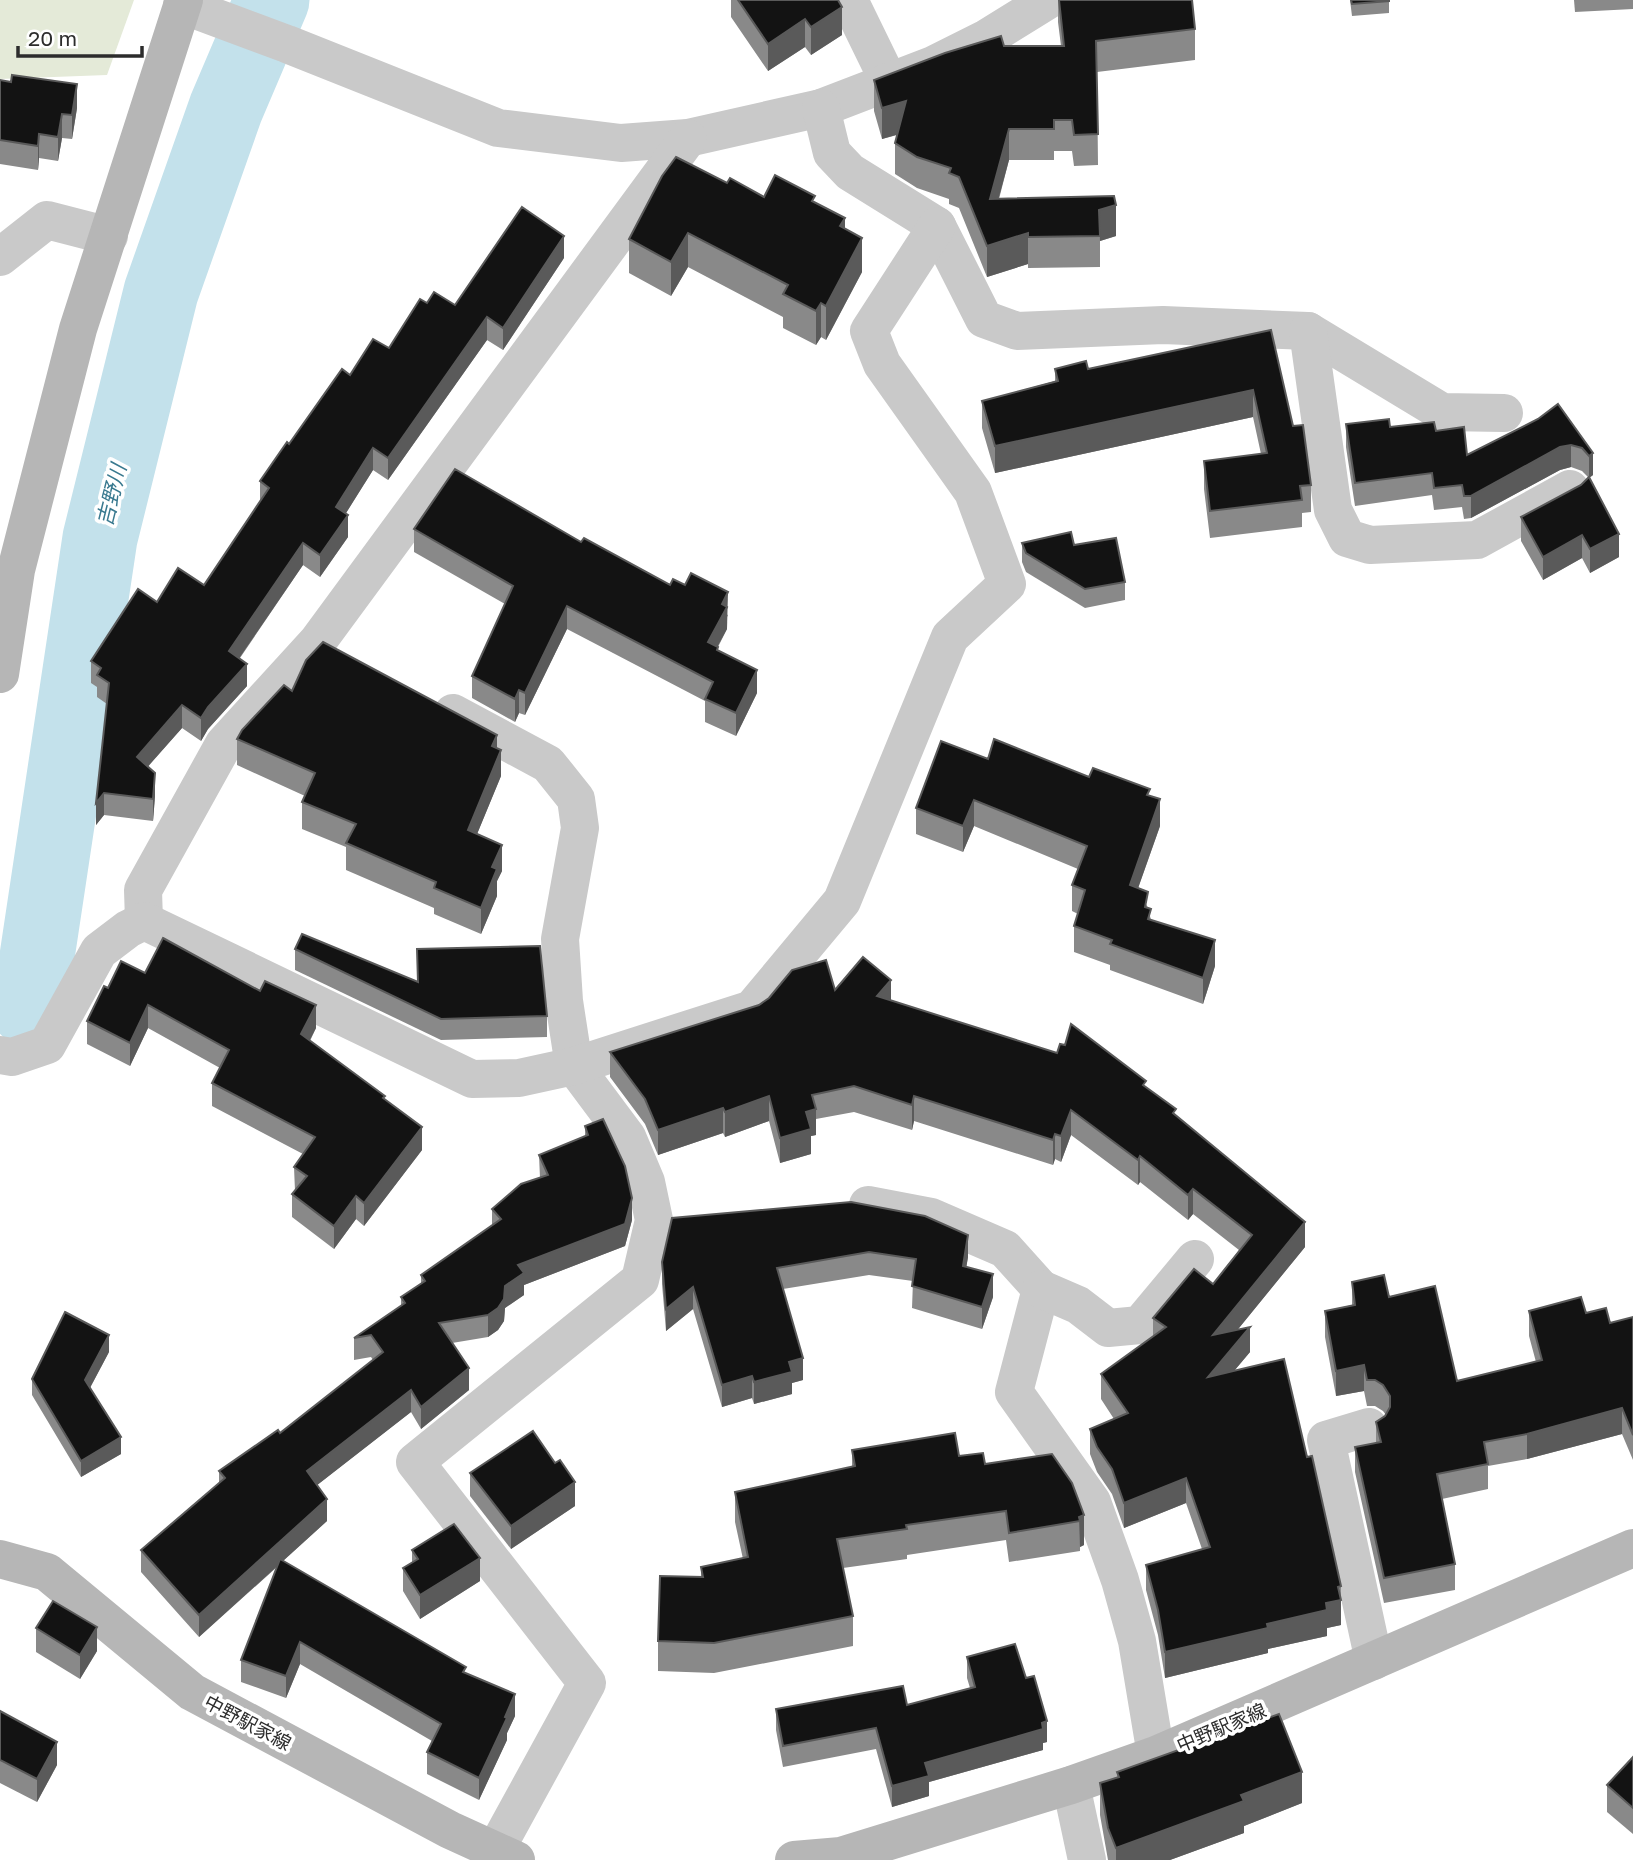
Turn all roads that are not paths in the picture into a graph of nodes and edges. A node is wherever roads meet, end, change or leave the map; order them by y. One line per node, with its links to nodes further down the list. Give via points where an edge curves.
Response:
1 (849, 0): 4 (street)
2 (1048, 0): 4 (street, via 986,38)
3 (183, 3): 6 (street, via 498,128 621,143); 8 (main road)
4 (890, 82): 5 (street)
5 (821, 108): 6 (street); 7 (street, via 832,153 850,172)
6 (688, 138): 13 (street)
7 (937, 226): 10 (street, via 984,319 1017,331 1163,325); 19 (street, via 869,331 882,364 973,492 1007,584 950,637 842,901 752,1009)
8 (109, 236): 9 (street, via 47,220); 15 (main road, via 78,329 16,570)
9 (0, 257)
10 (1308, 331): 11 (street, via 1442,412); 12 (street, via 1333,510 1346,538 1370,545 1477,540)
11 (1504, 413)
12 (1570, 489)
13 (318, 641): 14 (street); 17 (street, via 223,744 143,890)
14 (355, 660)
15 (0, 674)
16 (427, 699): 19 (street, via 548,764 576,799 580,828 561,939)
17 (144, 921): 18 (street, via 99,951 47,1045 12,1057); 19 (street, via 472,1079 519,1078)
18 (0, 1055)
19 (574, 1066): 22 (street, via 627,1137 646,1182)
20 (839, 1203): 24 (street, via 931,1217 1005,1249)
21 (693, 1216): 22 (street)
22 (654, 1220): 31 (street, via 640,1280 415,1462 587,1683)
23 (1195, 1259): 24 (street, via 1140,1325 1108,1328 1078,1305)
24 (1041, 1289): 29 (street, via 1014,1392 1092,1502 1137,1641)
25 (1369, 1427): 28 (street, via 1326,1440)
26 (1633, 1548): 28 (main road, 中野駅家線)
27 (0, 1559): 31 (main road, 中野駅家線, via 47,1572 192,1692)
28 (1374, 1661): 29 (main road, 中野駅家線)
29 (1156, 1755): 30 (main road, 中野駅家線)
30 (1071, 1786): 32 (main road, 中野駅家線, via 841,1856); 33 (street)
31 (505, 1855)
32 (794, 1860)
33 (1087, 1860)

